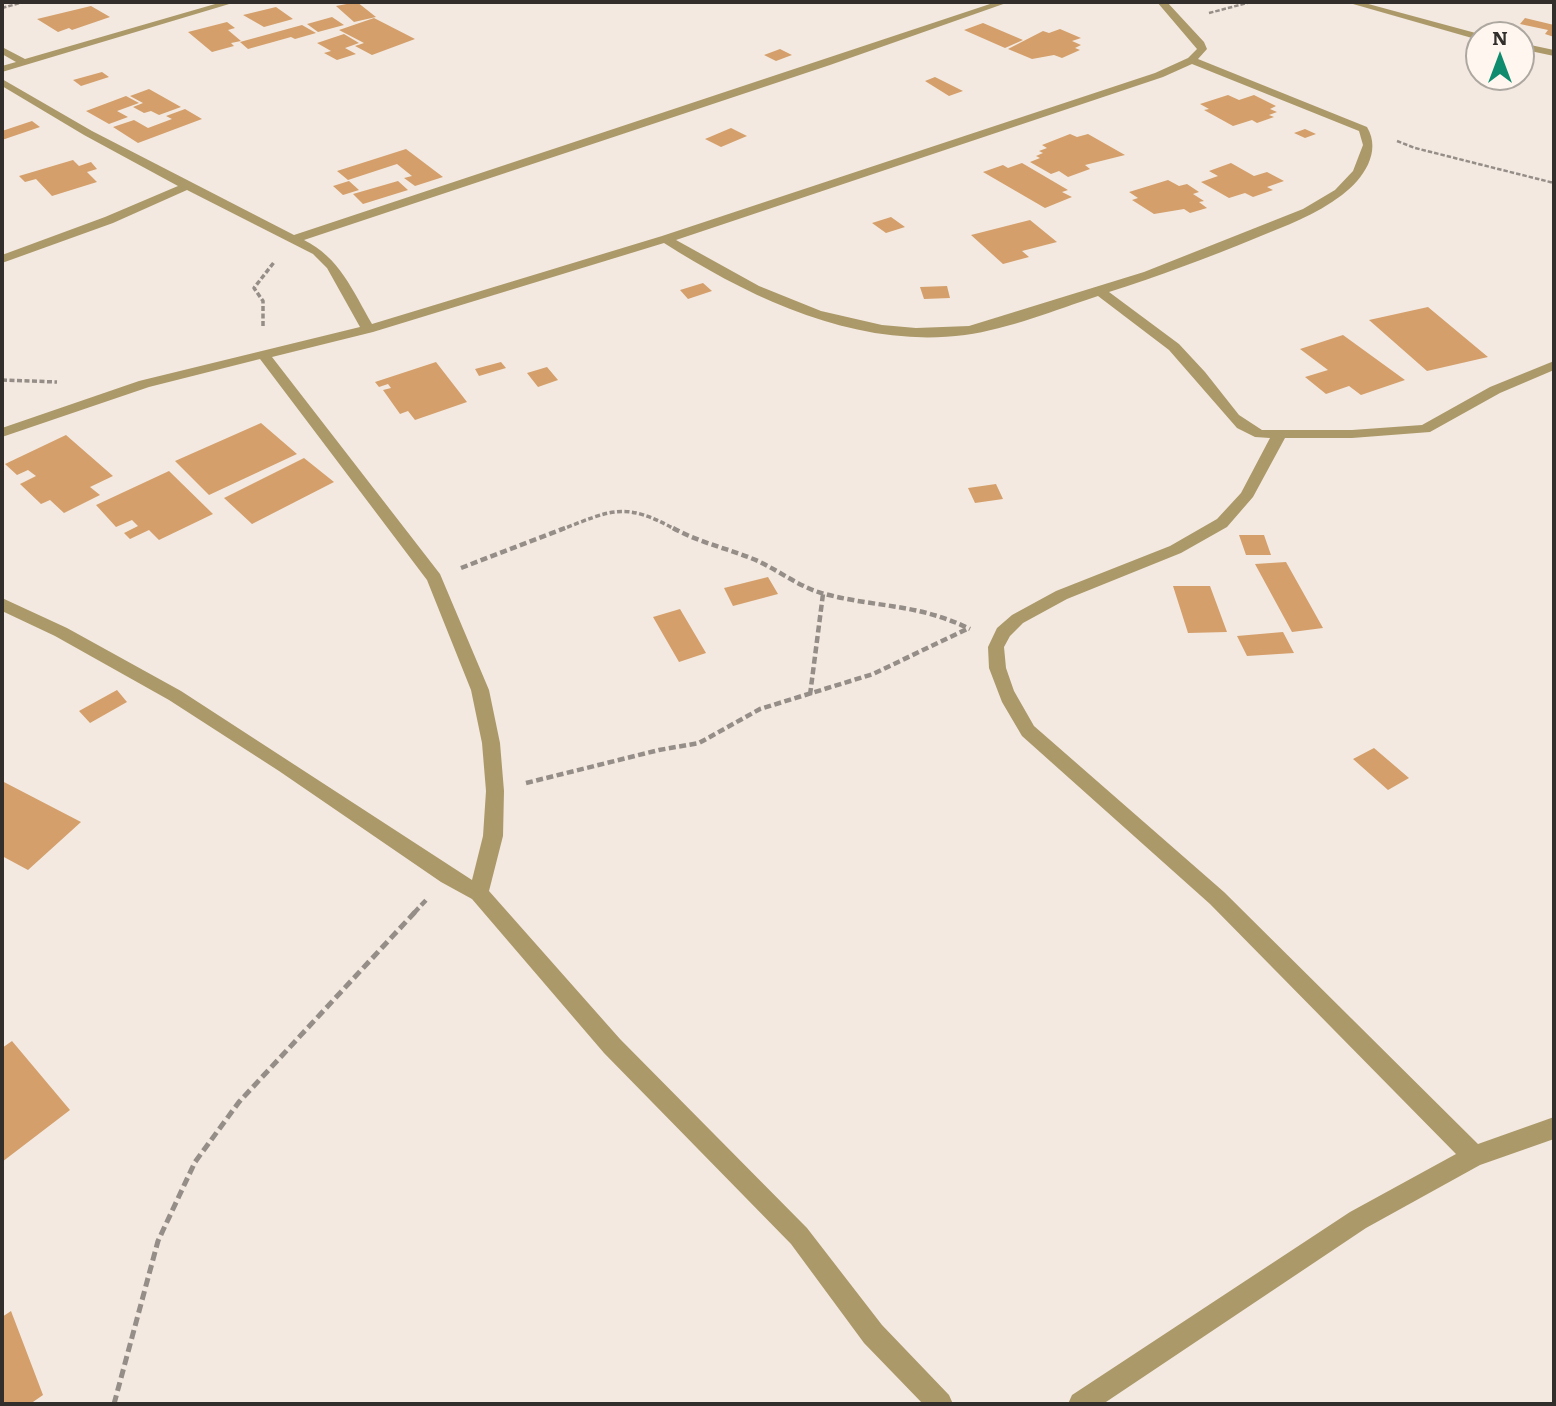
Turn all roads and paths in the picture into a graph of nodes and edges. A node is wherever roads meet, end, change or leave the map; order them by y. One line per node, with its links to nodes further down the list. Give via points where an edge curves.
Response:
1 (24, 2): 7 (path)
2 (231, 2): 14 (street)
3 (1004, 2): 20 (street, via 765,85)
4 (1162, 2): 8 (street)
5 (1251, 2): 8 (path)
6 (1351, 2): 9 (street)
7 (2, 8)
8 (1178, 19): 13 (street, via 1202,49)
9 (1465, 33)
10 (1535, 49): 12 (street)
11 (2, 50): 14 (street)
12 (1554, 53)
13 (1192, 60): 17 (street); 21 (street, via 1159,75)
14 (25, 63): 15 (street)
15 (2, 69)
16 (2, 82): 19 (street)
17 (1363, 129): 18 (path, via 1415,148); 23 (street, via 1369,141 1365,159 1340,191 1299,216)
18 (1554, 183)
19 (187, 186): 20 (street); 22 (street)
20 (291, 237): 24 (street, via 317,251 332,266); 25 (path, via 254,288 263,301)
21 (666, 239): 23 (street, via 737,283 782,302 851,323 915,332 969,330); 24 (street)
22 (2, 259)
23 (1100, 292): 28 (street, via 1136,314 1173,347 1202,376 1234,420 1247,430)
24 (368, 329): 25 (street)
25 (264, 355): 27 (street, via 144,384); 29 (street)
26 (1554, 365): 28 (street, via 1495,390 1425,429)
27 (2, 433)
28 (1280, 434): 33 (street, via 1244,499 1225,522 1146,563 1036,606 1002,634)
29 (434, 578): 30 (path, via 585,519 624,509 644,511 685,535 751,559); 35 (street, via 480,690)
30 (823, 594): 32 (path, via 924,608); 34 (path)
31 (2, 604): 36 (street, via 167,688)
32 (969, 628): 33 (path); 34 (path, via 873,674)
33 (996, 647): 39 (street, via 1008,698 1028,731 1217,898)
34 (810, 695): 35 (path, via 760,709 699,743)
35 (495, 792): 37 (street, via 493,836)
36 (448, 876): 37 (street); 40 (path, via 247,1092 195,1162 158,1241)
37 (479, 893): 41 (street, via 612,1046 799,1236 873,1334)
38 (1554, 1128): 39 (street)
39 (1474, 1156): 42 (street, via 1358,1220)
40 (114, 1404)
41 (940, 1404)
42 (1081, 1404)

